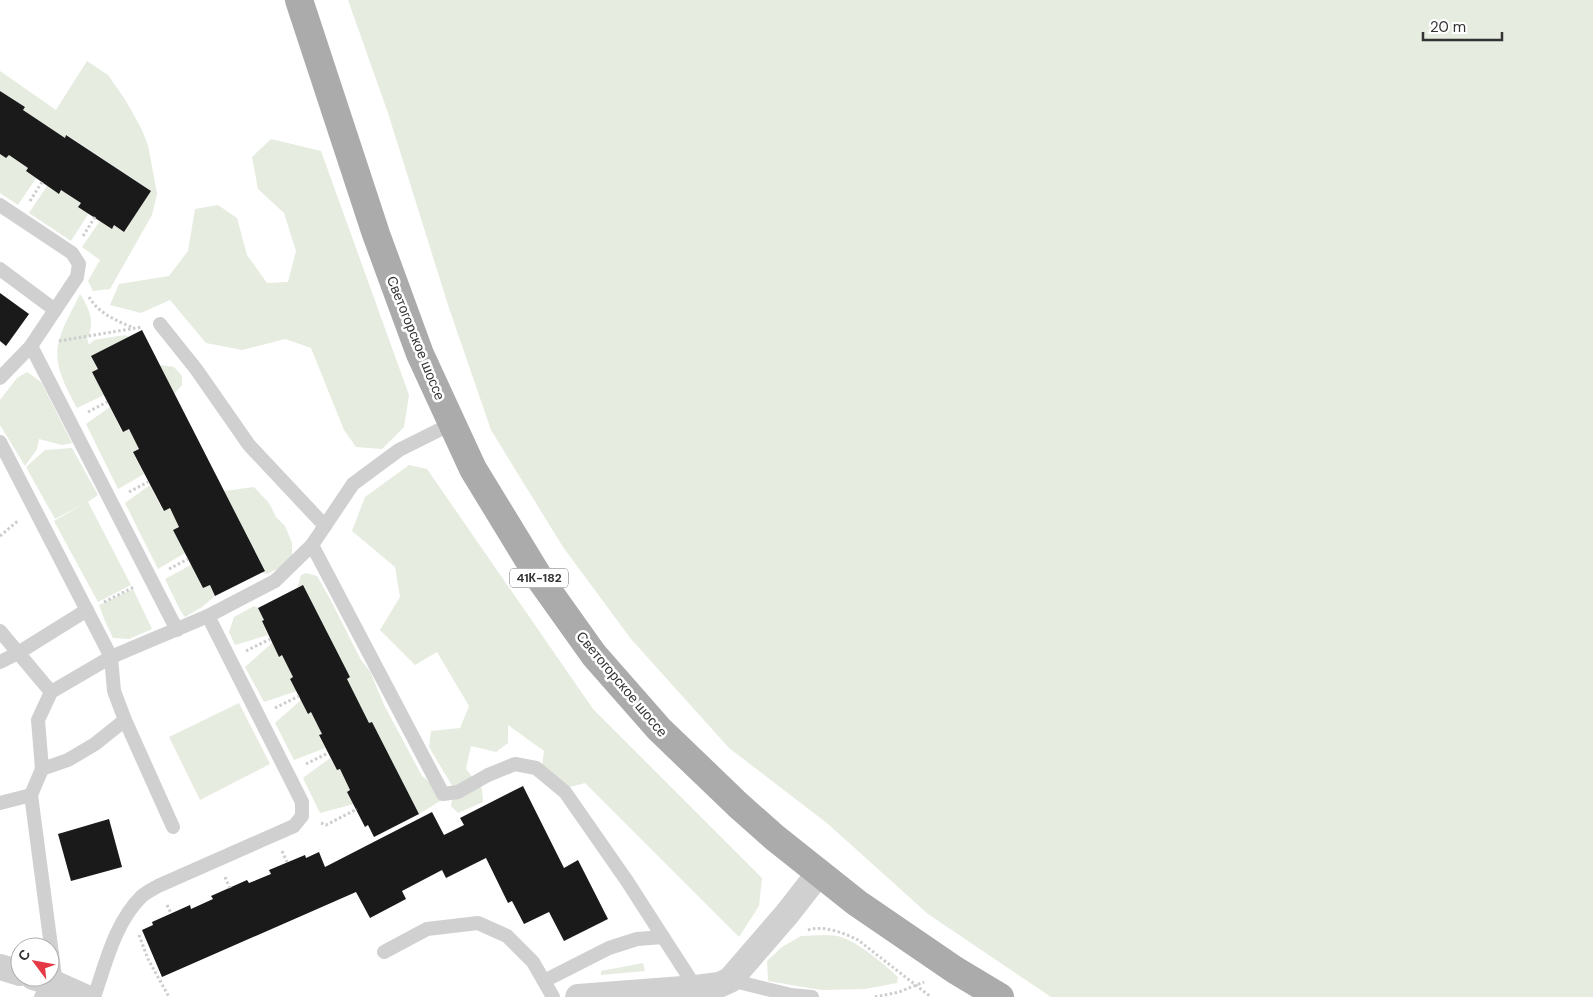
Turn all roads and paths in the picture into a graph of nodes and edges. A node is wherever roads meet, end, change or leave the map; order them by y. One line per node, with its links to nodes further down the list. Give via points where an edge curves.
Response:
1 (299, 0): 10 (main road, Светогорское шоссе / 41К-182, via 376,234 420,354)
2 (0, 205): 4 (lane, via 72,253 79,264)
3 (0, 269): 5 (lane)
4 (77, 277): 5 (lane); 7 (path, via 92,302 103,312)
5 (55, 310): 8 (lane)
6 (160, 324): 7 (path); 12 (lane, via 249,445)
7 (134, 328): 8 (path)
8 (31, 346): 9 (lane); 14 (lane)
9 (0, 378)
10 (451, 424): 12 (lane, via 399,450 353,484); 36 (main road, Светогорское шоссе / 41К-182, via 473,469 537,574 594,655 672,742 738,805)
11 (0, 442): 15 (lane)
12 (325, 526): 13 (lane)
13 (312, 546): 16 (lane, via 275,581); 40 (lane, via 443,794 458,792 515,764 536,768 565,792)
14 (151, 578): 15 (path); 17 (lane)
15 (87, 610): 20 (lane); 21 (lane)
16 (208, 616): 17 (lane); 22 (lane)
17 (177, 630): 21 (lane)
18 (0, 631): 20 (lane)
19 (270, 639): 22 (path)
20 (18, 653): 23 (lane); 24 (lane)
21 (111, 657): 24 (lane); 27 (lane, via 114,691)
22 (230, 659): 26 (lane)
23 (0, 662)
24 (51, 692): 29 (lane, via 38,720)
25 (299, 696): 26 (path)
26 (259, 716): 30 (lane)
27 (125, 720): 29 (lane, via 96,744 68,760); 35 (lane)
28 (328, 753): 30 (path)
29 (42, 769): 31 (lane)
30 (288, 773): 34 (lane, via 302,802)
31 (31, 795): 32 (lane); 39 (lane)
32 (0, 804)
33 (356, 809): 34 (path, via 326,825)
34 (302, 816): 37 (lane, via 294,826 158,886 143,895)
35 (173, 827)
36 (819, 873): 42 (street); 55 (main road, Светогорское шоссе / 41К-182, via 955,970)
37 (130, 910): 48 (lane, via 115,938); 49 (path, via 148,959)
38 (804, 932): 44 (path, via 812,929 847,934)
39 (41, 937)
40 (663, 937): 43 (lane, via 637,939 609,948); 46 (lane)
41 (384, 952): 43 (lane, via 427,929 478,923 508,936 534,962)
42 (730, 980): 46 (street); 52 (lane)
43 (544, 981): 50 (lane)
44 (916, 986): 53 (path); 54 (path)
45 (48, 987): 47 (street)
46 (696, 988): 51 (street)
47 (85, 997)
48 (94, 997)
49 (169, 997)
50 (553, 997)
51 (578, 997)
52 (812, 997)
53 (875, 997)
54 (930, 997)
55 (1000, 997)

